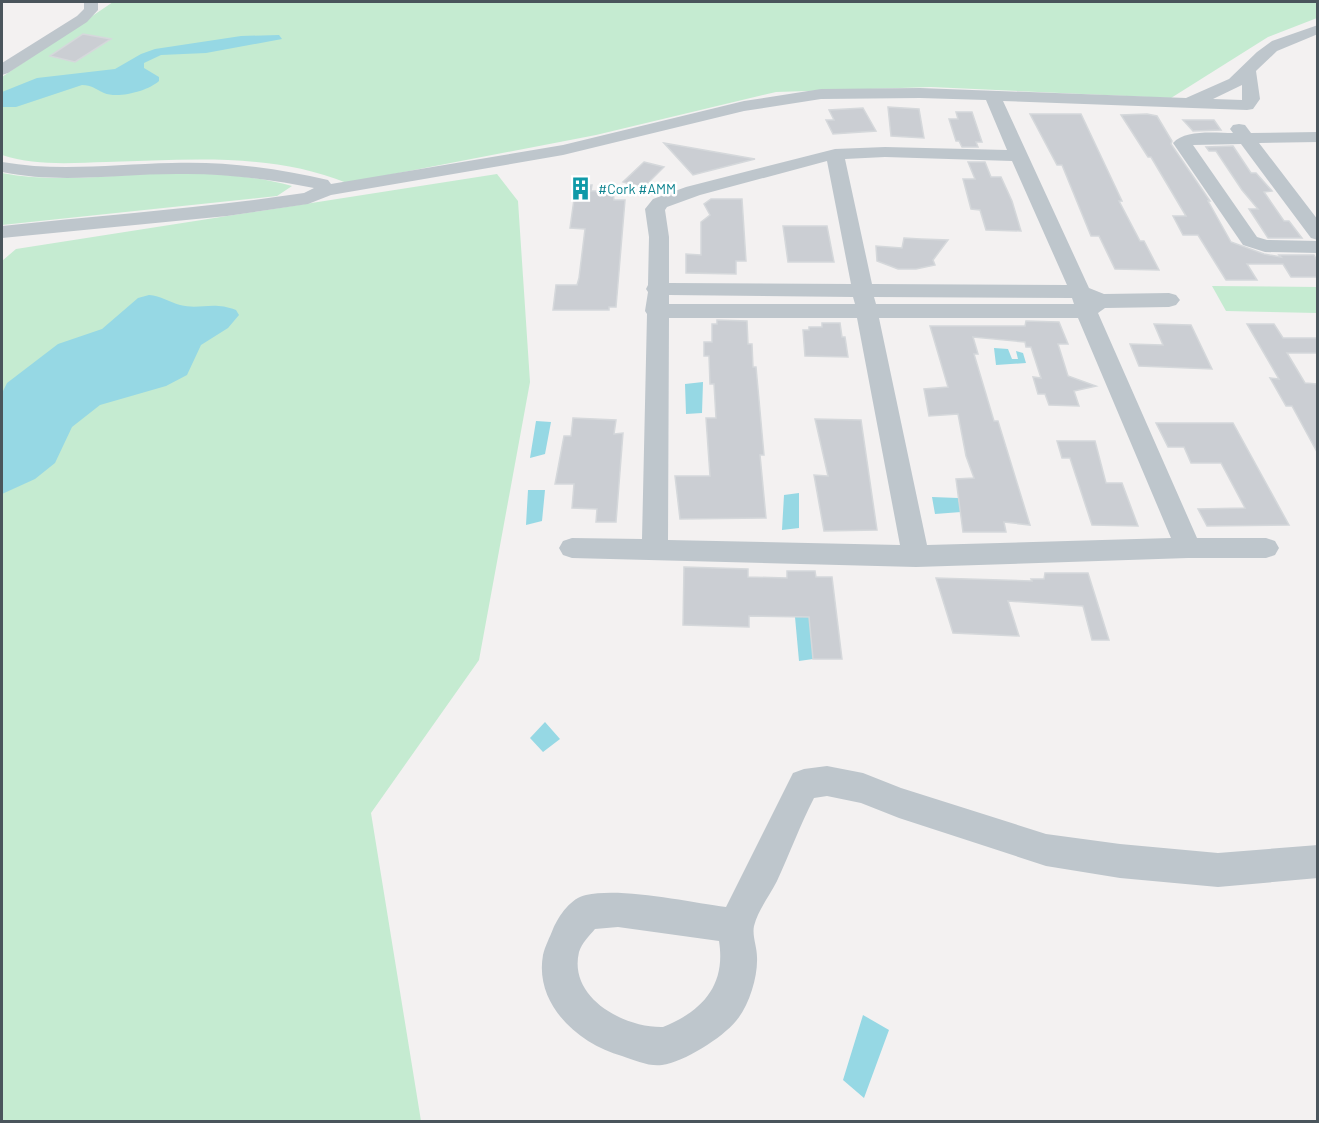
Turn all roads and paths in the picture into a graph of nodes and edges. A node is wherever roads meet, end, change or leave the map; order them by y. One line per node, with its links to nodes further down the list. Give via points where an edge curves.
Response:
1 (91, 2): 3 (street, via 91,10 82,19)
2 (1317, 29): 4 (street, via 1281,43 1253,62)
3 (2, 70)
4 (1248, 70): 6 (street); 6 (street, via 1252,102 1246,105)
5 (992, 96): 6 (street); 10 (street); 13 (street, via 872,92 787,98 563,150)
6 (1225, 101): 8 (street)
7 (1317, 137): 8 (street)
8 (1254, 139): 15 (street); 17 (street); 18 (street, via 1195,139 1182,143 1250,241 1265,246)
9 (835, 154): 10 (street); 19 (street, via 660,203 656,209); 21 (street)
10 (1017, 156): 22 (street)
11 (2, 166): 12 (street, via 60,172 221,170)
12 (301, 180): 13 (street, via 321,184); 14 (street, via 305,185)
13 (326, 190): 14 (street, via 315,197)
14 (296, 199): 16 (street, via 227,210)
15 (1317, 213)
16 (2, 232)
17 (1317, 234)
18 (1317, 247)
19 (656, 300): 21 (street); 26 (street)
20 (1168, 300): 22 (street)
21 (865, 301): 22 (street); 27 (street)
22 (1088, 301): 24 (street)
23 (572, 548): 26 (street)
24 (1188, 548): 25 (street); 27 (street)
25 (1266, 548)
26 (655, 550): 27 (street)
27 (916, 556)
28 (1317, 861): 29 (street, via 1218,870 1046,850 863,788 827,781 804,784)
29 (737, 926): 29 (street, via 618,910 586,912 562,945 558,964 563,988 583,1016 621,1039 662,1047 696,1032 729,1001 739,960)

